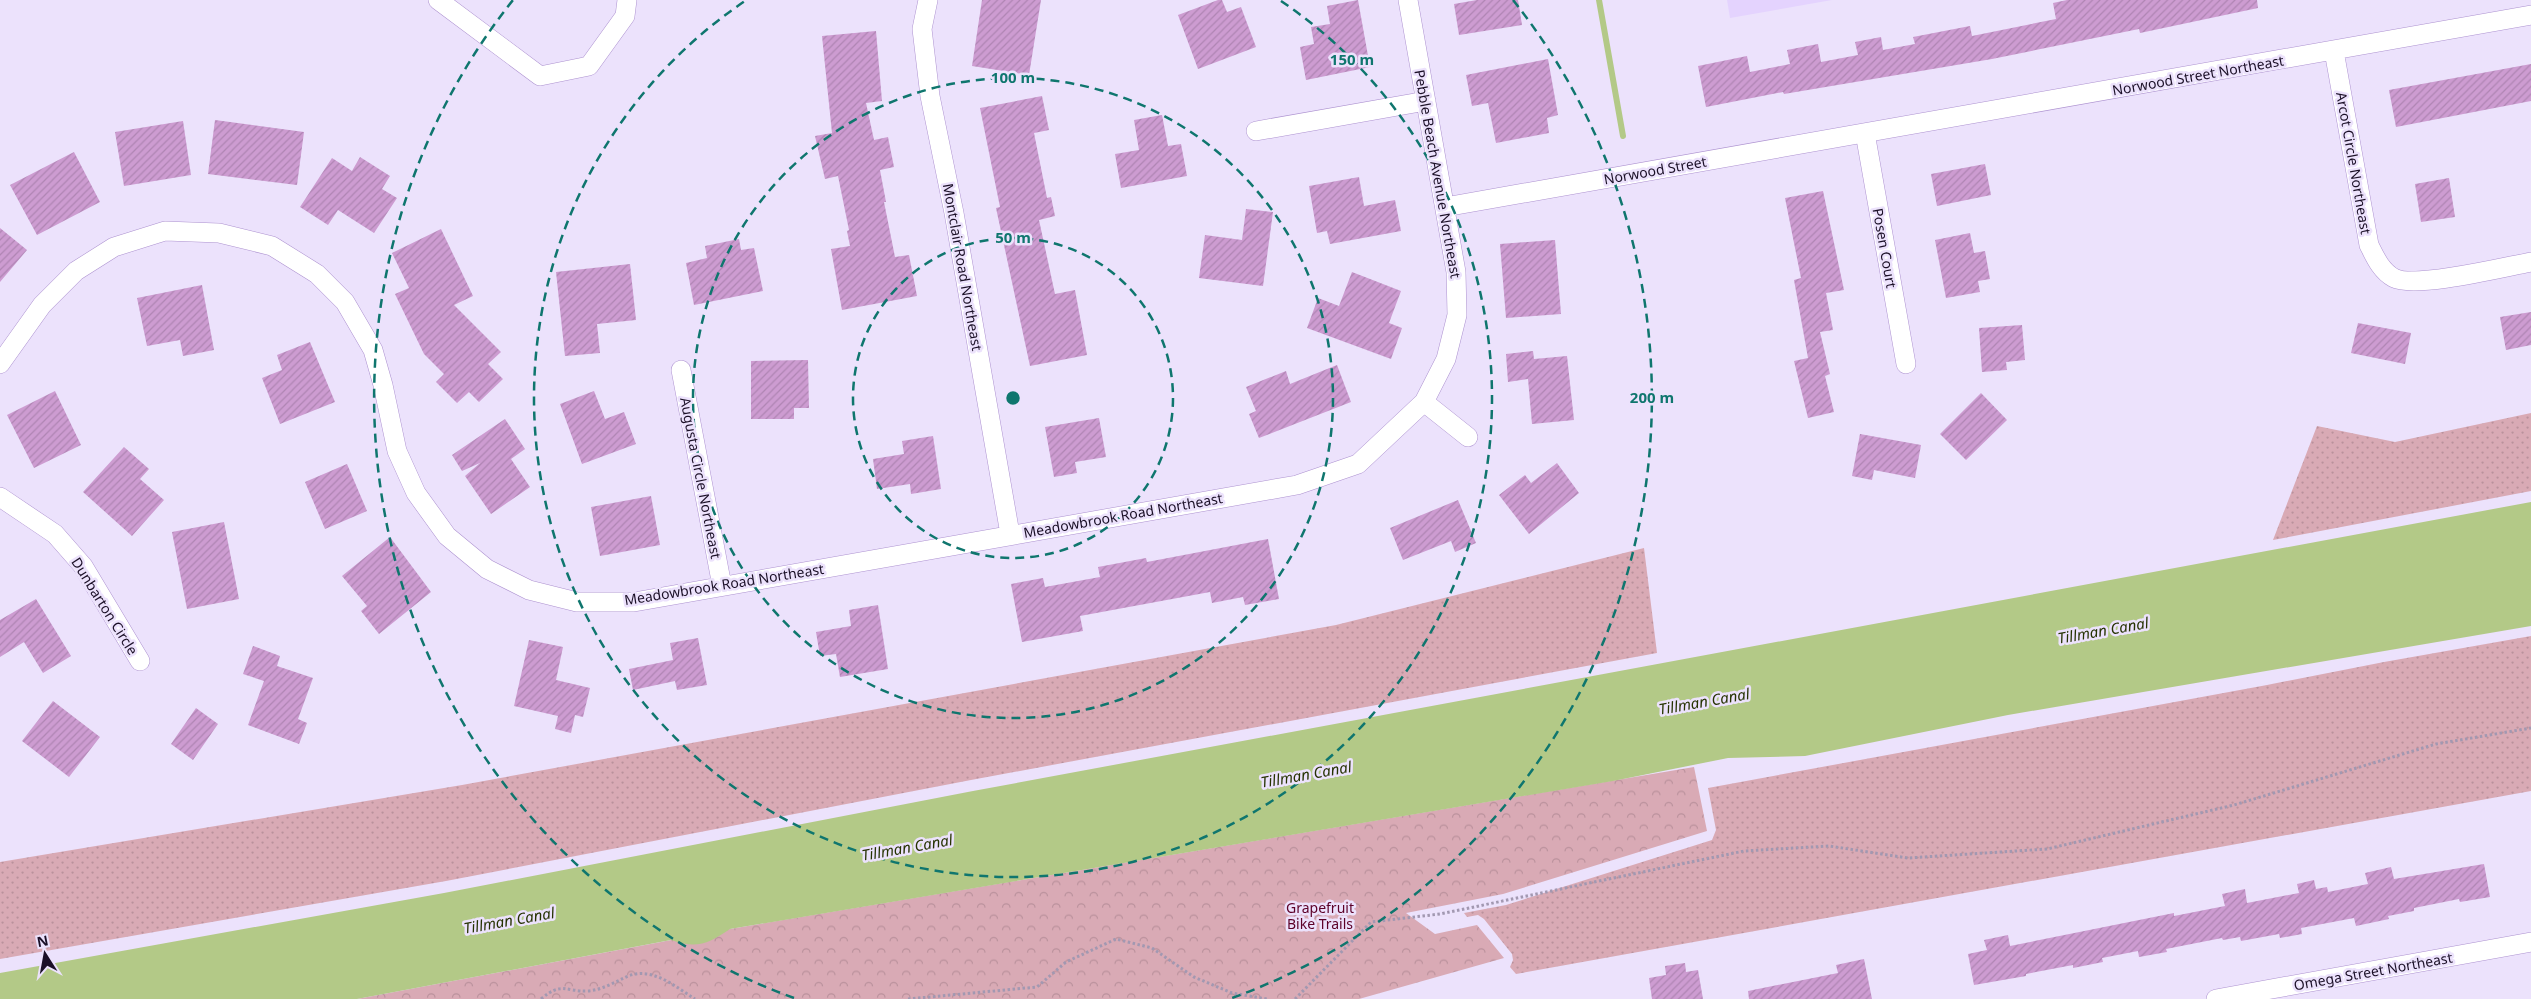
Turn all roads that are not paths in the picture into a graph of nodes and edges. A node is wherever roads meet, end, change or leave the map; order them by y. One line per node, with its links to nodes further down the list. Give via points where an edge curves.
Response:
1 (438, 0): 2 (street, via 540,76 589,66 625,16)
2 (628, 0)
3 (928, 0): 18 (street, Montclair Road Northeast, via 922,29 930,96 954,213)
4 (1408, 0): 7 (street, Pebble Beach Avenue Northeast)
5 (2531, 15): 6 (street, Norwood Street Northeast)
6 (2334, 51): 9 (street, Norwood Street Northeast); 11 (street, Arcot Circle Northeast, via 2369,245 2379,265 2394,278 2416,282)
7 (1426, 101): 8 (street); 10 (street, Pebble Beach Avenue Northeast)
8 (1256, 131)
9 (1865, 133): 10 (street, Norwood Street); 13 (street, Posen Court)
10 (1445, 207): 15 (street, Pebble Beach Avenue Northeast, via 1456,272 1457,315 1446,359)
11 (2531, 262)
12 (0, 364): 19 (street, Meadowbrook Road Northeast, via 42,305 76,271 114,248 165,231 219,233 272,246 316,274 345,302 373,350 397,451 416,493 447,536 487,569 529,590 577,602 634,602)
13 (1906, 364)
14 (681, 370): 19 (street, Augusta Circle Northeast)
15 (1424, 402): 16 (street); 18 (street, Meadowbrook Road Northeast, via 1358,464 1297,486)
16 (1468, 437)
17 (0, 497): 20 (street, Dunbarton Circle, via 55,534 83,566)
18 (1010, 534): 19 (street, Meadowbrook Road Northeast)
19 (722, 586)
20 (140, 661)
21 (2531, 942): 22 (street, Omega Street Northeast)
22 (2216, 999)

